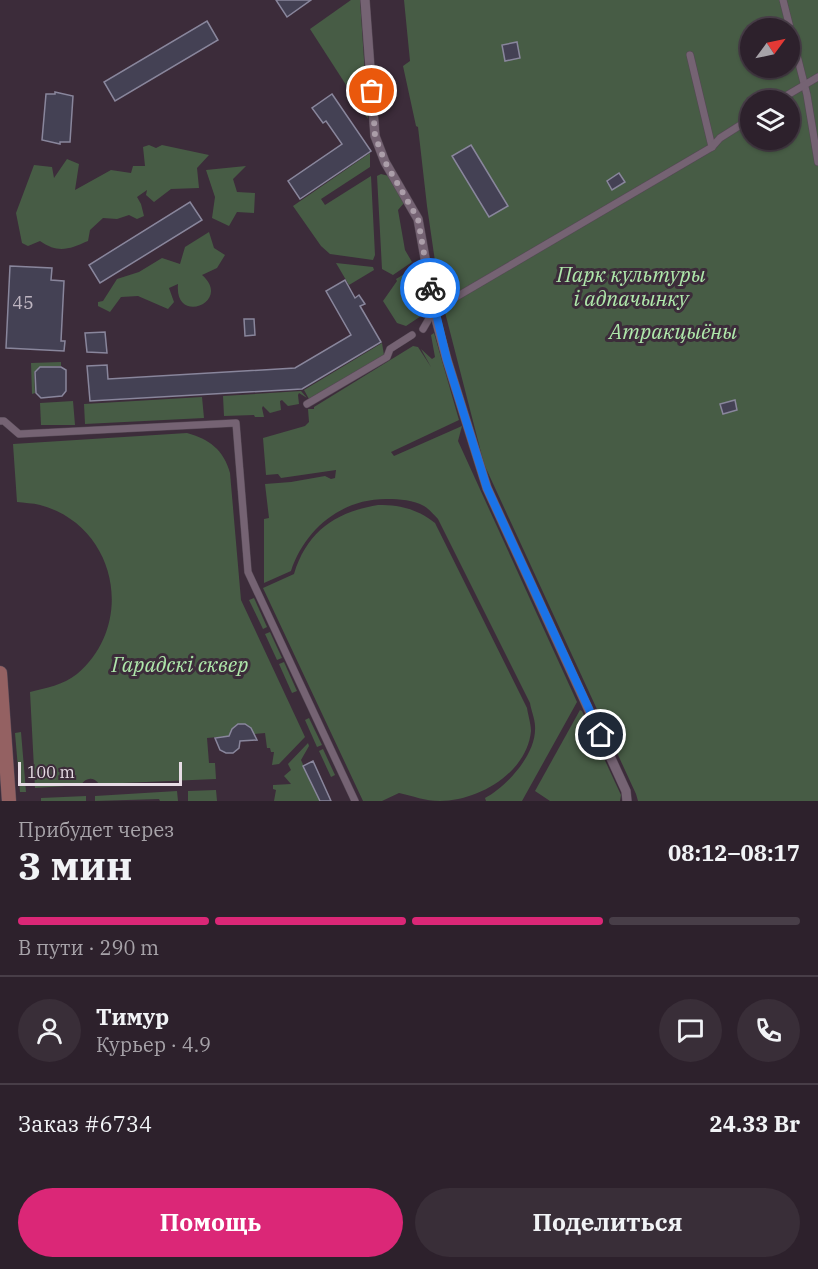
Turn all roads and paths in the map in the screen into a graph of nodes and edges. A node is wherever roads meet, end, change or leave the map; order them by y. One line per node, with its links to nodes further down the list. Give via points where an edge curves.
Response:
1 (365, 0): 10 (street, via 375,136 385,162 418,219)
2 (783, 0): 5 (street)
3 (690, 55): 8 (street)
4 (818, 77): 5 (street)
5 (804, 85): 6 (street); 9 (street)
6 (796, 90)
7 (740, 125): 8 (street)
8 (712, 147): 10 (street)
9 (818, 162)
10 (434, 310): 11 (street); 18 (street, via 487,488 626,791)
11 (423, 329)
12 (412, 335): 13 (street, via 390,349 387,357)
13 (307, 404)
14 (0, 421): 17 (street, via 19,434 236,423 248,572)
15 (0, 674): 16 (main road)
16 (9, 801)
17 (356, 801)
18 (627, 801)

